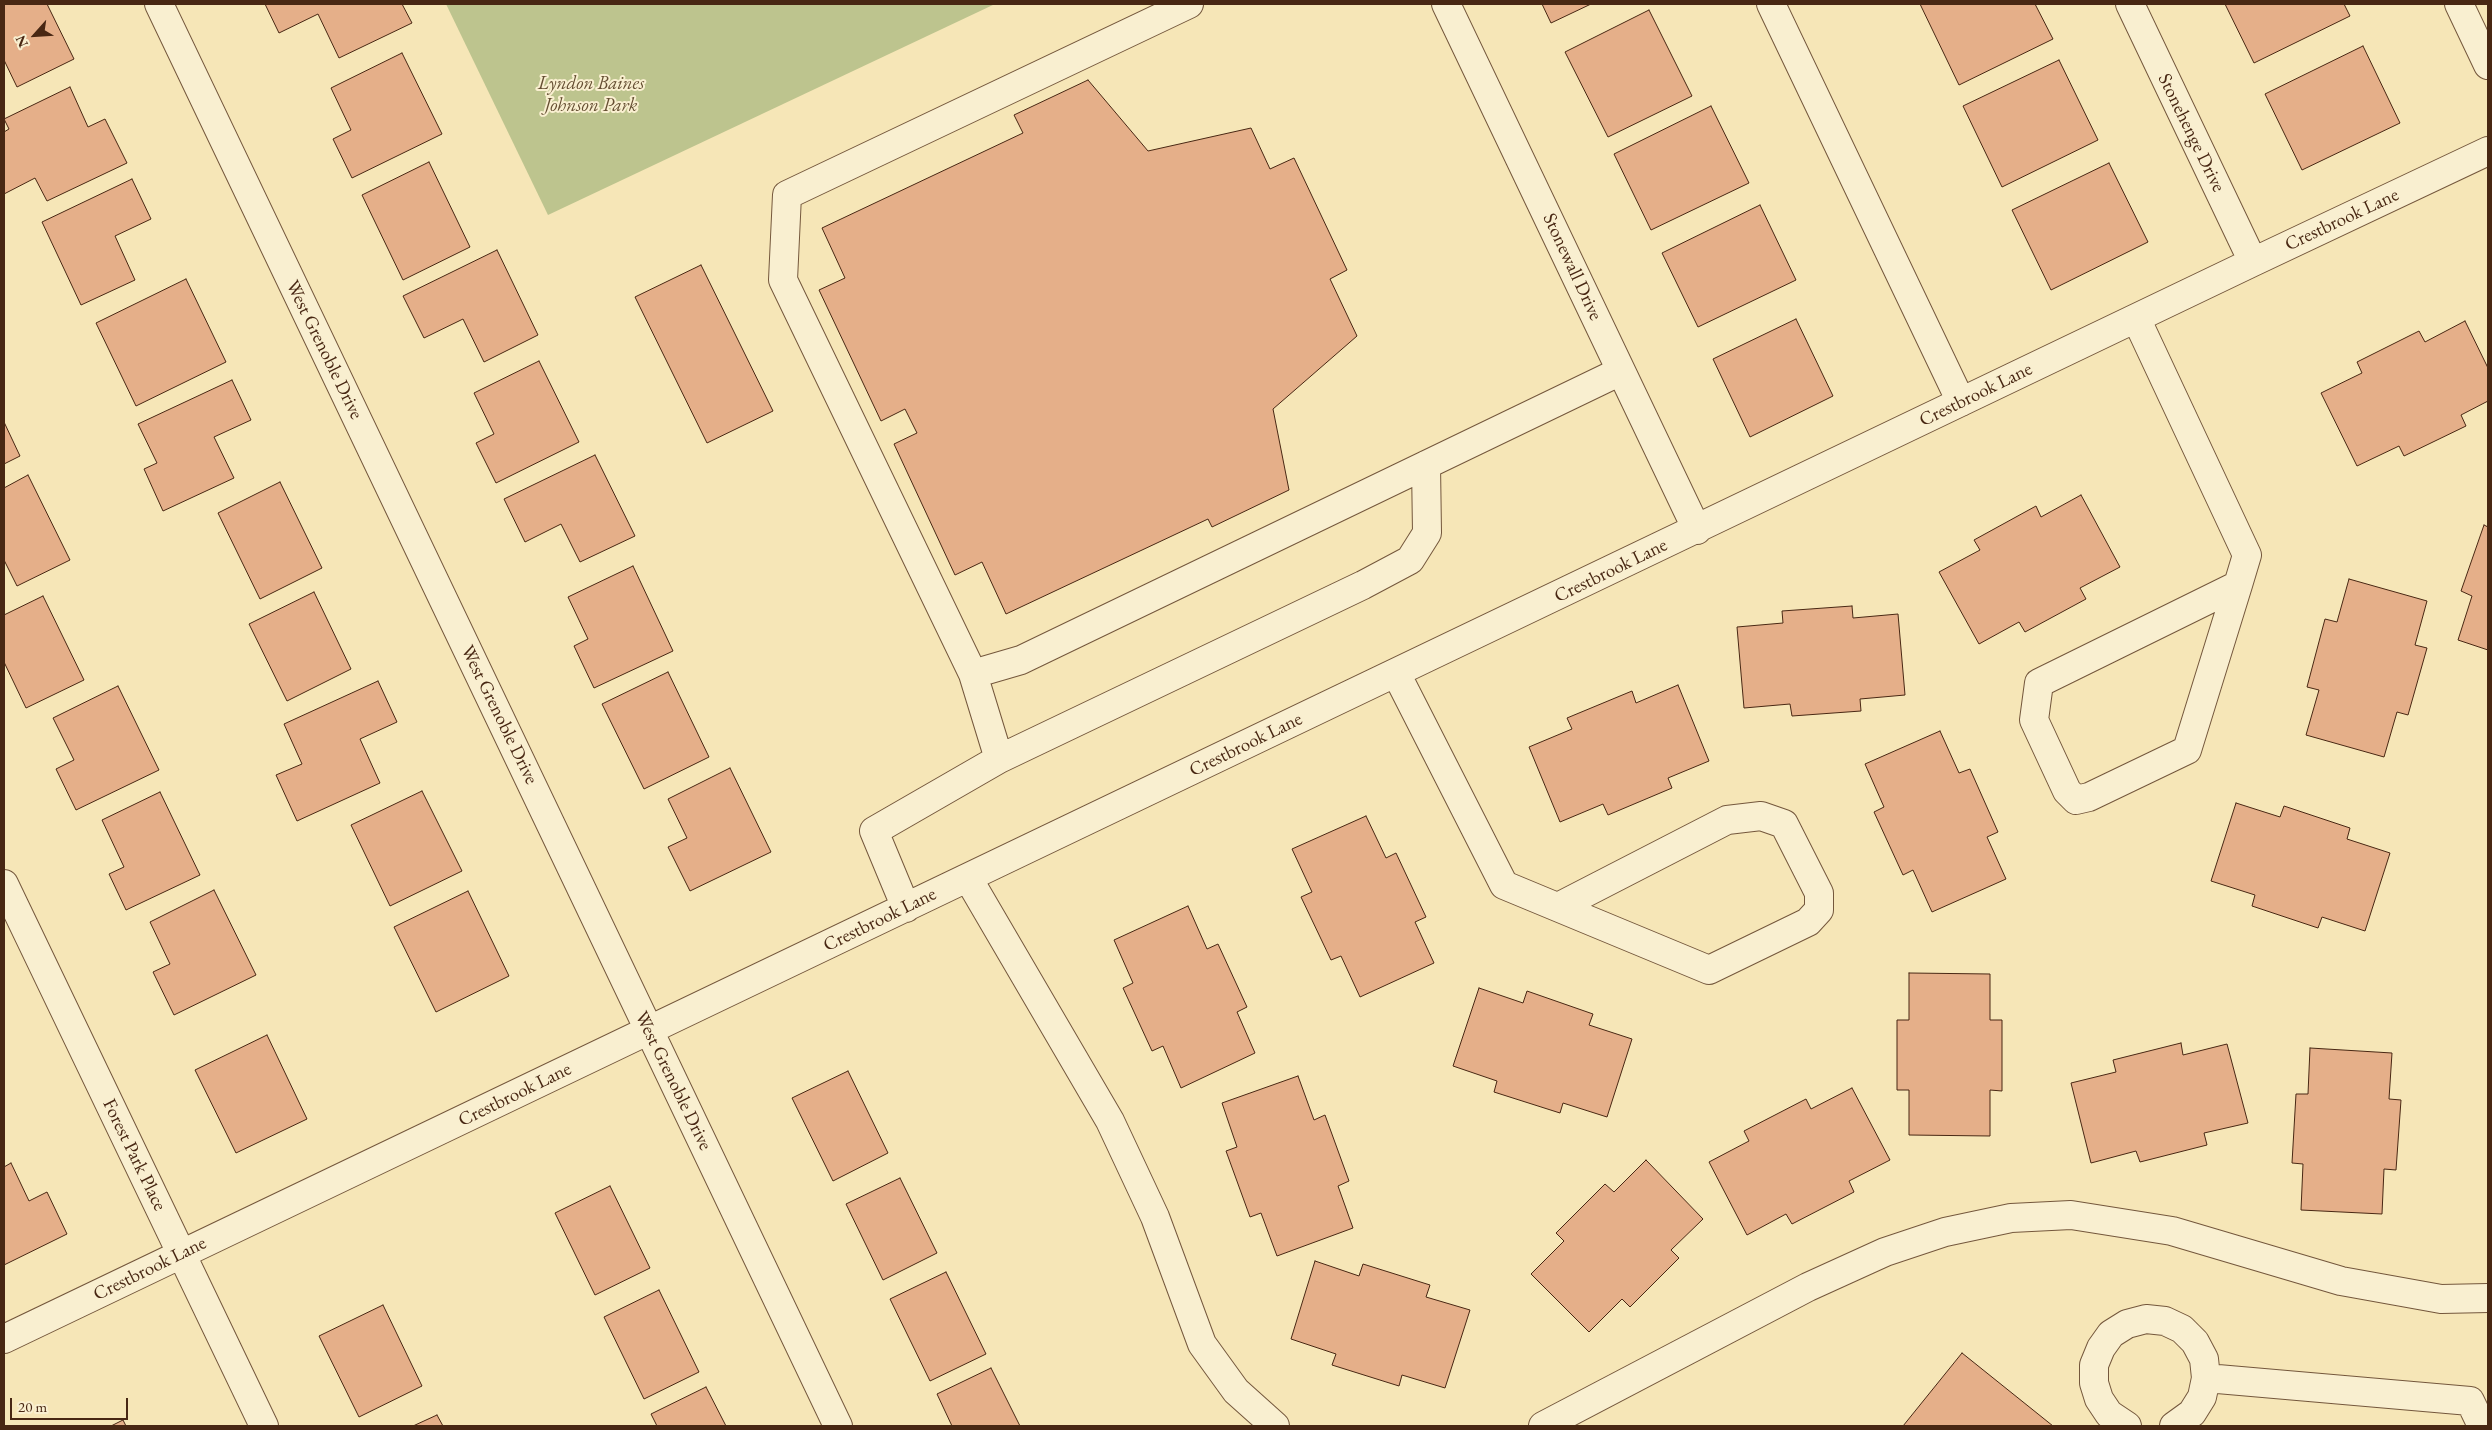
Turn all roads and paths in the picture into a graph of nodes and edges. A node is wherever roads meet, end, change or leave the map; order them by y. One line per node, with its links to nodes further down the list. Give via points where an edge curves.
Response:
1 (159, 4): 23 (street, West Grenoble Drive)
2 (1190, 4): 17 (street, via 787,195 782,280)
3 (1446, 4): 11 (street, Stonewall Drive)
4 (1771, 4): 12 (street)
5 (2130, 4): 9 (street, Stonehenge Drive)
6 (2459, 4): 7 (street)
7 (2488, 66)
8 (2488, 151): 9 (street, Crestbrook Lane)
9 (2253, 262): 10 (street, Crestbrook Lane)
10 (2136, 318): 12 (street, Crestbrook Lane); 15 (street, via 2247,555)
11 (1621, 371): 13 (street); 14 (street, Stonewall Drive)
12 (1961, 402): 14 (street, Crestbrook Lane)
13 (1426, 465): 17 (street, via 1021,660); 18 (street, via 1427,533 1410,560)
14 (1697, 530): 16 (street, Crestbrook Lane)
15 (2238, 585): 15 (street, via 2186,750 2089,797 2076,800 2067,791 2034,720 2039,683)
16 (1396, 673): 19 (street, Crestbrook Lane); 21 (street, via 1504,885)
17 (973, 674): 18 (street)
18 (999, 759): 22 (street, via 874,831)
19 (968, 878): 22 (street, Crestbrook Lane); 31 (street, via 1110,1121 1155,1217 1202,1344 1236,1391)
20 (4, 884): 24 (street, Forest Park Place)
21 (1558, 907): 21 (street, via 1709,970 1808,922 1819,910 1819,893 1784,824 1762,816 1727,820)
22 (906, 908): 23 (street, Crestbrook Lane)
23 (649, 1030): 24 (street, Crestbrook Lane); 30 (street, West Grenoble Drive)
24 (182, 1254): 26 (street, Crestbrook Lane); 29 (street, Forest Park Place)
25 (2488, 1298): 32 (street, via 2441,1299 2341,1281 2172,1231 2071,1215 2011,1218 1945,1232 1876,1256 1808,1287)
26 (4, 1340)
27 (2206, 1378): 28 (street, via 2204,1359 2195,1342 2182,1329 2165,1321 2146,1319 2127,1324 2111,1334 2094,1365 2094,1383 2099,1399); 33 (street, via 2202,1396 2192,1413); 34 (street, via 2470,1401)
28 (2117, 1424)
29 (264, 1426)
30 (838, 1426)
31 (1275, 1426)
32 (1543, 1426)
33 (2174, 1426)
34 (2482, 1426)

